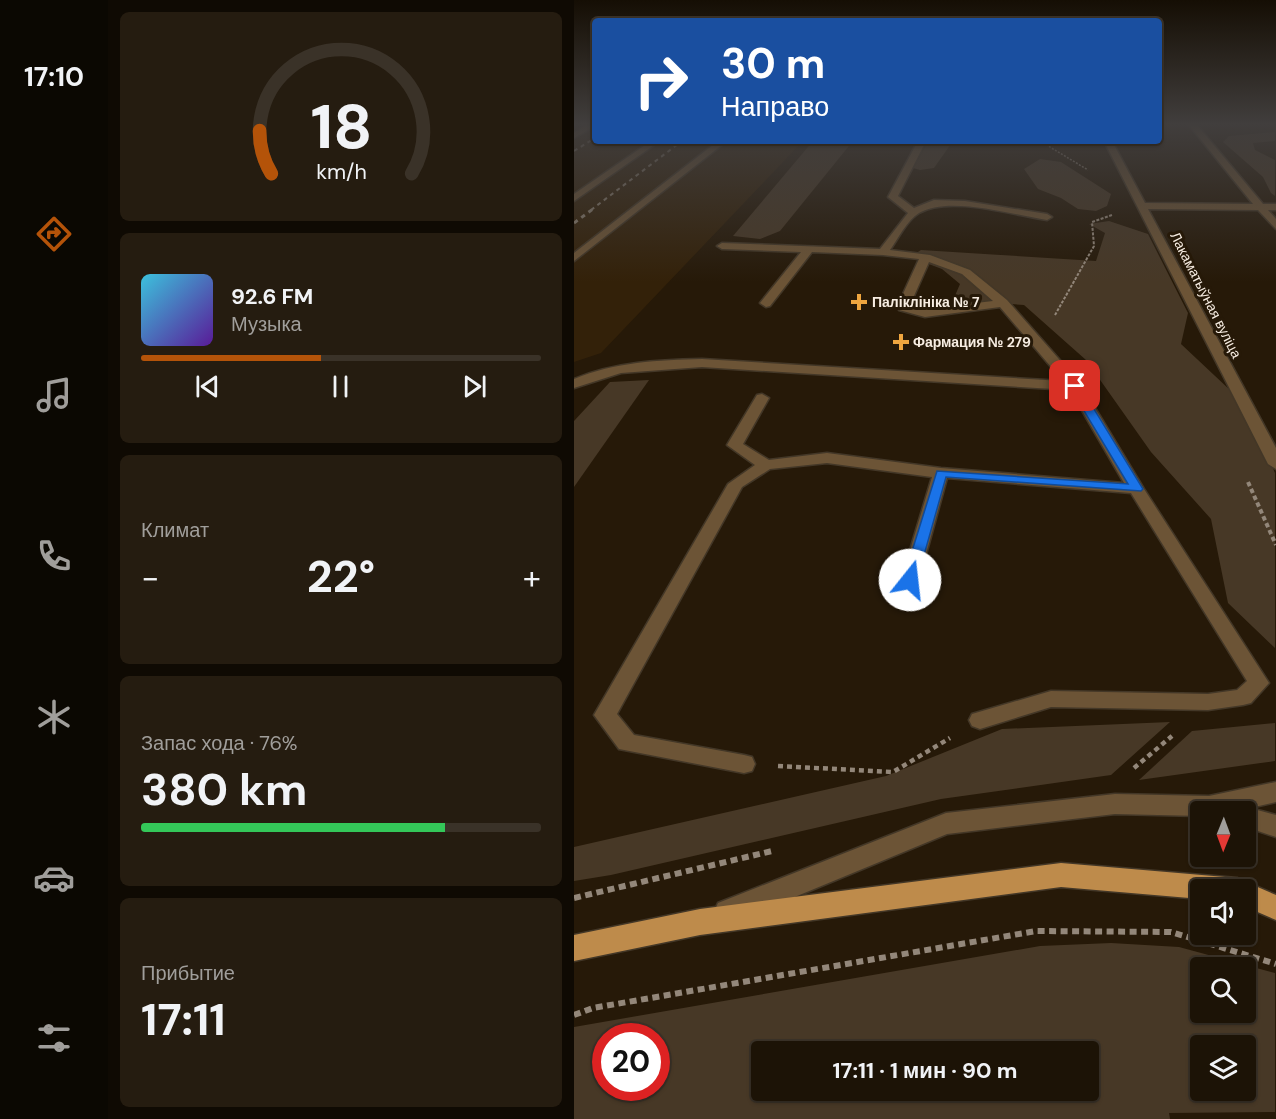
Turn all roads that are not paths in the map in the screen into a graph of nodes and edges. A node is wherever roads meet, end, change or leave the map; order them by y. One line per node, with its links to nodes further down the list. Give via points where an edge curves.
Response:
1 (604, 177): 6 (street)
2 (677, 177): 16 (street)
3 (903, 177): 10 (street, via 893,197)
4 (1128, 177): 7 (street, Лакаматыўная вуліца)
5 (1236, 177): 8 (street)
6 (574, 198)
7 (1143, 206): 8 (street); 23 (street, Лакаматыўная вуліца)
8 (1260, 207): 9 (street); 12 (street)
9 (1276, 207)
10 (913, 212): 11 (street, via 944,203); 15 (street)
11 (1046, 217)
12 (1276, 226)
13 (722, 246): 14 (street)
14 (809, 249): 15 (street); 18 (street)
15 (883, 252): 17 (street)
16 (574, 258)
17 (926, 258): 19 (street, via 966,272); 19 (street, via 903,307 925,313)
18 (766, 303)
19 (1003, 303): 21 (street)
20 (574, 384): 21 (street, via 597,372 644,364 702,363)
21 (1075, 386): 26 (street)
22 (762, 398): 24 (street, via 735,445)
23 (1276, 464)
24 (766, 465): 25 (street, via 827,458); 29 (street, via 736,484 605,715 626,743)
25 (941, 473): 26 (street); 27 (street)
26 (1136, 489): 28 (street, via 1259,683 1243,698 1208,702 1051,699)
27 (910, 580)
28 (980, 720)
29 (744, 764)
30 (1276, 792): 31 (street)
31 (1246, 801)
32 (1190, 808): 38 (street, via 1115,804 946,824)
33 (1256, 820): 34 (street)
34 (1276, 826)
35 (1190, 886): 38 (main road, via 1061,875)
36 (1256, 899): 37 (main road)
37 (1276, 908)
38 (700, 922): 39 (main road)
39 (574, 948)

